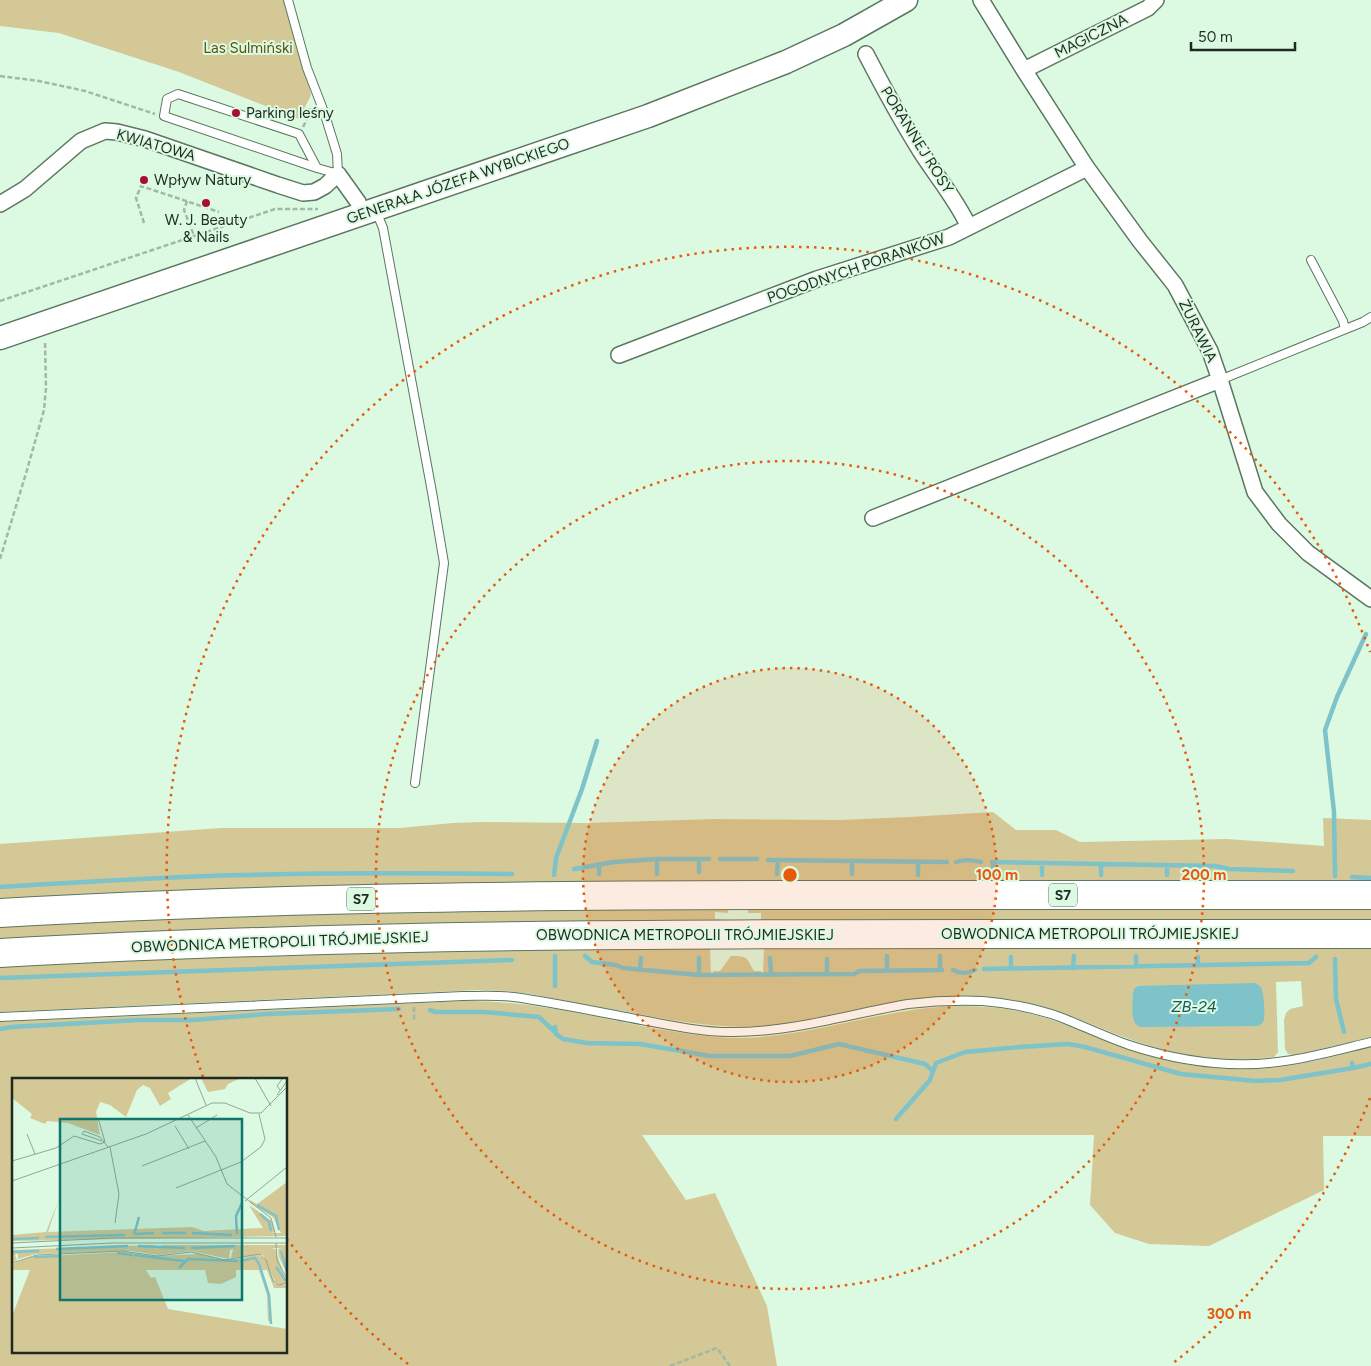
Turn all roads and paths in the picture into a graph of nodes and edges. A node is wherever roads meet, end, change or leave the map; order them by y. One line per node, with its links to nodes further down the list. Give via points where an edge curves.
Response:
1 (288, 0): 8 (lane)
2 (906, 0): 17 (main road, GENERAŁA JÓZEFA WYBICKIEGO, via 816,48 648,116)
3 (981, 0): 6 (street, ŻURAWIA)
4 (1156, 0): 6 (street, MAGICZNA, via 1148,8)
5 (866, 54): 20 (street, PORANNEJ ROSY, via 921,152)
6 (1024, 70): 12 (street, ŻURAWIA)
7 (0, 76): 9 (path, via 85,91)
8 (317, 95): 10 (path); 13 (lane, via 334,141)
9 (164, 116): 10 (lane, via 167,99 178,94); 11 (lane)
10 (298, 134): 11 (lane)
11 (317, 168): 13 (lane)
12 (1088, 168): 20 (street, POGODNYCH PORANKÓW); 29 (street, ŻURAWIA, via 1175,285 1210,351)
13 (338, 174): 15 (street, KWIATOWA, via 314,192 303,193 145,139 105,131 80,141 25,189); 17 (street, via 358,202)
14 (187, 201): 18 (path); 19 (path, via 141,186 136,198); 21 (path, via 184,210)
15 (0, 204)
16 (323, 210): 21 (path, via 275,209)
17 (369, 211): 25 (main road, GENERAŁA JÓZEFA WYBICKIEGO); 33 (lane, via 383,228 444,563)
18 (219, 212)
19 (144, 223)
20 (969, 226): 28 (street, POGODNYCH PORANKÓW, via 949,237 817,279)
21 (194, 236): 23 (path)
22 (1311, 260): 26 (lane)
23 (0, 301)
24 (1371, 318): 26 (lane)
25 (45, 323): 27 (main road, GENERAŁA JÓZEFA WYBICKIEGO); 31 (path, via 44,410)
26 (1345, 329): 29 (lane)
27 (0, 338)
28 (619, 355)
29 (1220, 380): 30 (street, ŻURAWIA); 32 (street, via 1255,492 1279,524 1308,553)
30 (873, 518)
31 (0, 559)
32 (1371, 599)
33 (415, 783)
34 (1371, 895): 35 (highway, S7, via 393,898)
35 (0, 913)
36 (1371, 934): 37 (highway, OBWODNICA METROPOLII TRÓJMIEJSKIEJ, via 393,938)
37 (0, 953)
38 (0, 1017): 39 (lane, via 443,997 512,997 677,1027 759,1032 909,1004 984,1001 1058,1016 1154,1052 1219,1063 1283,1062)
39 (1371, 1042)
40 (670, 1366): 41 (path, via 717,1348)
41 (730, 1366)

